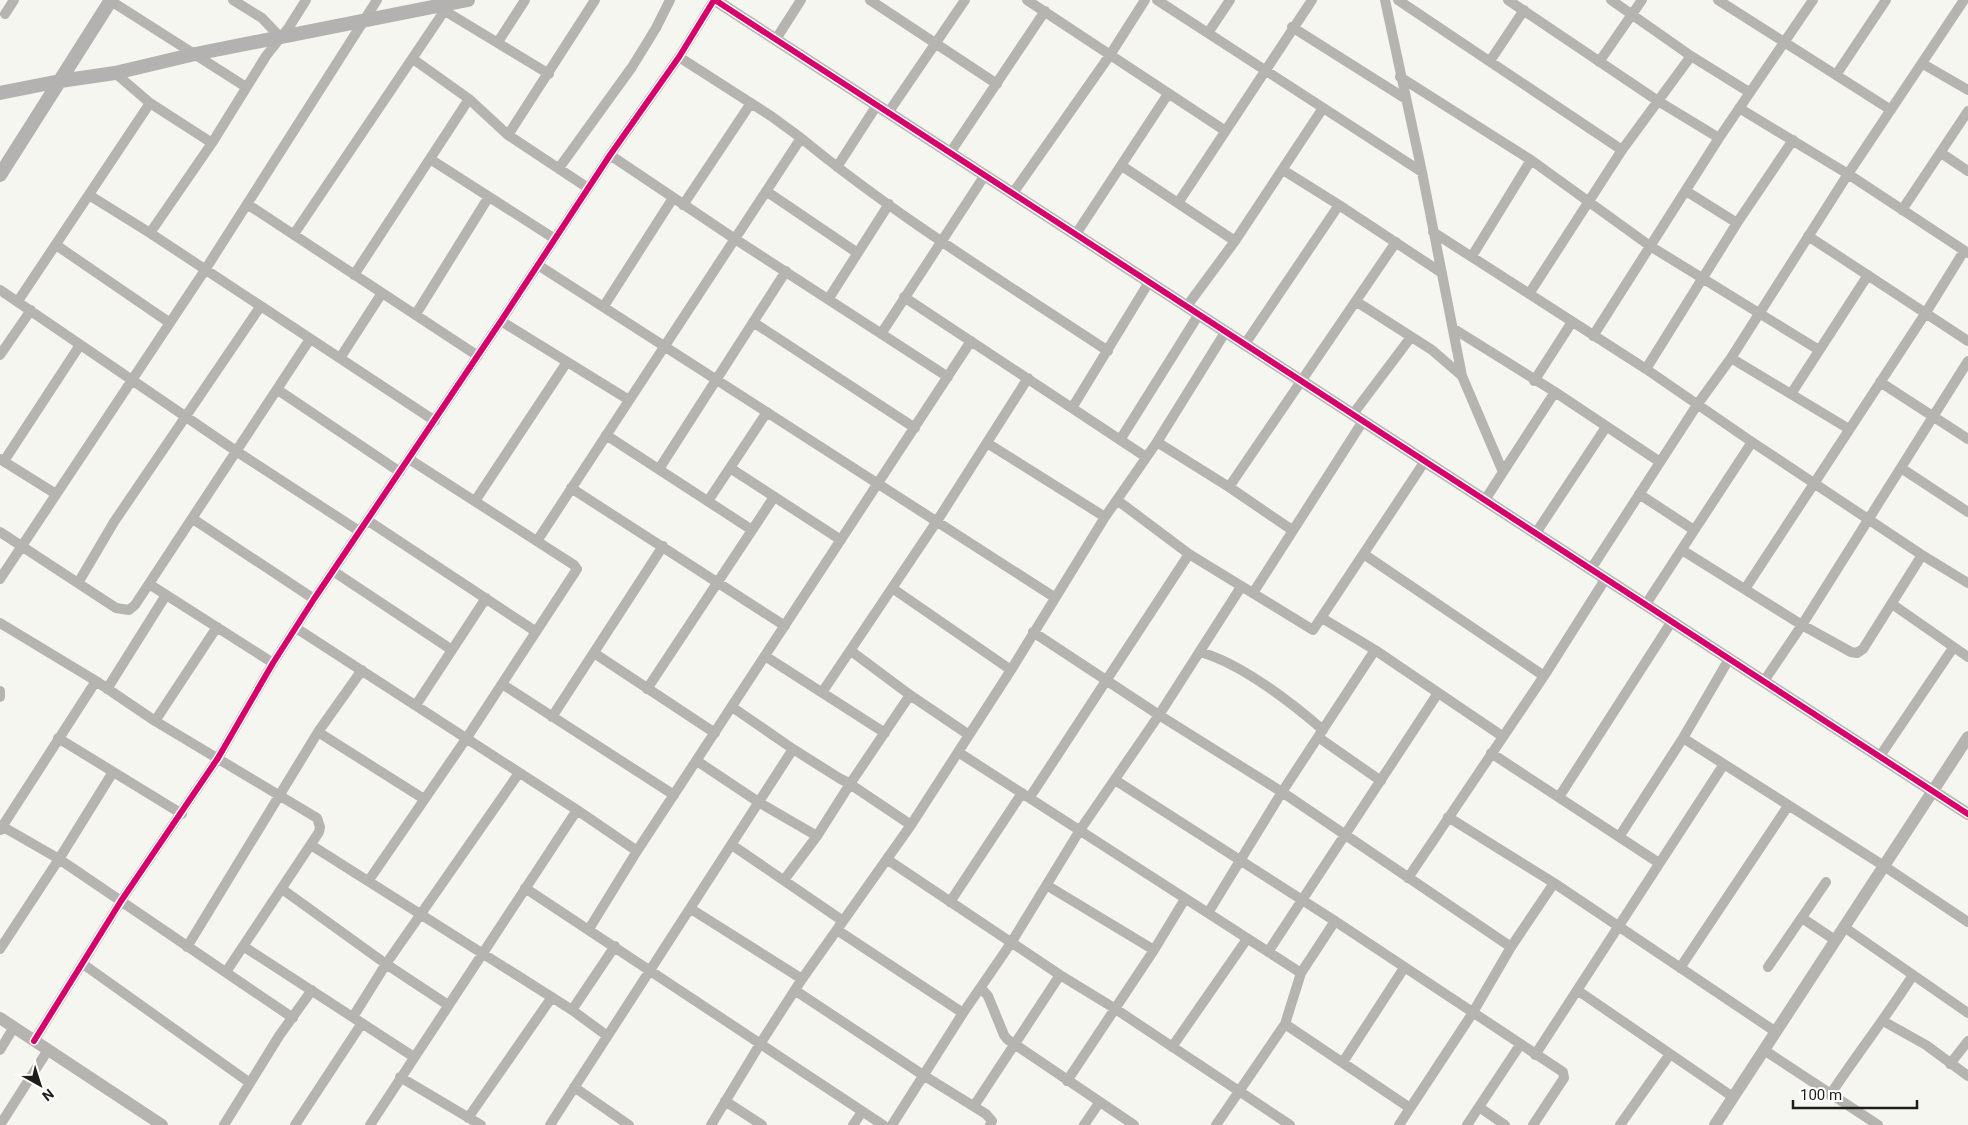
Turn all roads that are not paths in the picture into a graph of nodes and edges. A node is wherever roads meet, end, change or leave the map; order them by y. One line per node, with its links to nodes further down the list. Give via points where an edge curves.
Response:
1 (14, 0): 31 (street)
2 (111, 0): 41 (street); 54 (main road)
3 (233, 0): 36 (street, via 262,18)
4 (306, 0): 36 (street)
5 (377, 0): 33 (street)
6 (468, 0): 28 (main road)
7 (525, 0): 38 (street)
8 (595, 0): 51 (street)
9 (670, 0): 86 (street, via 632,67)
10 (714, 0): 37 (street); 43 (street)
11 (801, 0): 37 (street)
12 (872, 0): 40 (street)
13 (965, 0): 40 (street)
14 (1027, 0): 30 (street)
15 (1145, 0): 42 (street)
16 (1157, 0): 35 (street)
17 (1230, 0): 35 (street)
18 (1312, 0): 34 (street)
19 (1385, 0): 53 (street)
20 (1398, 0): 46 (street)
21 (1508, 0): 29 (street)
22 (1610, 0): 32 (street)
23 (1642, 0): 32 (street)
24 (1813, 0): 39 (street)
25 (1886, 0): 52 (street)
26 (1964, 0): 48 (street)
27 (1723, 1): 39 (street)
28 (449, 5): 33 (main road); 38 (street); 45 (street)
29 (1524, 10): 46 (street); 47 (street)
30 (1045, 11): 42 (street); 55 (street)
31 (5, 14)
32 (1631, 14): 44 (street); 47 (street)
33 (363, 20): 36 (main road); 102 (street)
34 (1292, 27): 49 (street); 62 (street)
35 (1208, 33): 49 (street)
36 (281, 38): 41 (main road); 56 (street)
37 (776, 39): 66 (street)
38 (498, 42): 51 (street)
39 (1783, 43): 52 (street); 58 (street)
40 (936, 44): 55 (street); 71 (street)
41 (195, 54): 50 (main road); 56 (street)
42 (1110, 55): 60 (street); 96 (street)
43 (679, 56): 65 (street); 81 (street)
44 (1691, 56): 58 (street); 63 (street)
45 (413, 60): 61 (street); 110 (street)
46 (1490, 61): 78 (street)
47 (1599, 62): 63 (street)
48 (1923, 64): 57 (street); 69 (street)
49 (1265, 69): 67 (street); 72 (street)
50 (115, 73): 54 (main road); 64 (street)
51 (549, 74): 73 (street)
52 (1836, 75): 69 (street)
53 (1400, 77): 62 (street); 83 (street)
54 (60, 81): 59 (main road); 91 (main road)
55 (997, 84): 79 (street)
56 (246, 87): 77 (street)
57 (1968, 90)
58 (1749, 92): 68 (street)
59 (0, 94)
60 (1168, 94): 72 (street); 84 (street)
61 (469, 99): 73 (street); 82 (street)
62 (1406, 99): 89 (street)
63 (1658, 101): 75 (street); 78 (street)
64 (150, 103): 77 (street); 97 (street)
65 (751, 103): 74 (street); 103 (street)
66 (877, 105): 71 (street); 85 (street)
67 (1323, 108): 87 (street); 89 (street)
68 (1739, 108): 75 (street); 76 (street)
69 (1891, 110): 90 (street)
70 (1968, 111): 80 (street)
71 (888, 112): 79 (street)
72 (1224, 130): 101 (street)
73 (508, 135): 86 (street)
74 (801, 138): 85 (street); 94 (street)
75 (1719, 138): 95 (street)
76 (1793, 140): 90 (street); 107 (street)
77 (212, 143): 109 (street)
78 (1622, 150): 100 (street)
79 (950, 152): 92 (street)
80 (1941, 153): 88 (street); 106 (street)
81 (610, 155): 93 (street); 99 (street)
82 (430, 159): 98 (street); 127 (street)
83 (1531, 160): 100 (street); 122 (street)
84 (1122, 166): 101 (street); 111 (street)
85 (837, 167): 104 (street)
86 (559, 168): 93 (street)
87 (1283, 170): 105 (street); 116 (street)
88 (1968, 171)
89 (1422, 172): 108 (street)
90 (1848, 174): 106 (street); 112 (street)
91 (0, 175)
92 (985, 175): 96 (street); 115 (street)
93 (588, 188): 114 (street)
94 (766, 190): 113 (street); 120 (street)
95 (1686, 191): 107 (street); 119 (street)
96 (1012, 193): 111 (street)
97 (89, 195): 109 (street); 118 (street)
98 (488, 198): 114 (street); 142 (street)
99 (673, 198): 103 (street); 138 (street)
100 (1590, 201): 119 (street); 133 (street)
101 (1178, 203): 116 (street)
102 (247, 204): 110 (street); 124 (street)
103 (683, 204): 113 (street)
104 (889, 204): 115 (street); 120 (street)
105 (1339, 205): 117 (street); 158 (street)
106 (1902, 210): 121 (street)
107 (1737, 223): 129 (street)
108 (1433, 232): 122 (street); 126 (street)
109 (150, 233): 124 (street)
110 (294, 234): 127 (street)
111 (1076, 234): 130 (street)
112 (1808, 236): 128 (street); 144 (street)
113 (734, 239): 125 (street); 160 (street)
114 (555, 240): 123 (street)
115 (941, 241): 134 (street); 162 (street)
116 (1235, 241): 139 (street)
117 (1396, 242): 126 (street); 137 (street)
118 (56, 245): 136 (street); 149 (street)
119 (1650, 246): 129 (street); 153 (street)
120 (856, 252): 135 (street)
121 (1966, 252): 145 (street)
122 (1472, 256): 133 (street)
123 (538, 265): 138 (street); 146 (street)
124 (206, 270): 140 (street); 149 (street)
125 (786, 271): 135 (street); 147 (street)
126 (1442, 273): 150 (street)
127 (354, 274): 132 (street)
128 (1868, 275): 145 (street); 161 (street)
129 (1703, 278): 144 (street); 169 (street)
130 (1149, 282): 139 (street); 162 (street)
131 (0, 290): 136 (street)
132 (382, 293): 142 (street); 165 (street)
133 (1529, 294): 148 (street)
134 (904, 297): 152 (street); 156 (street)
135 (829, 298): 152 (street)
136 (18, 301): 141 (street)
137 (1357, 302): 154 (street); 175 (street)
138 (604, 306): 160 (street)
139 (1187, 306): 143 (street)
140 (260, 307): 155 (street); 185 (street)
141 (31, 310): 159 (street); 163 (street)
142 (416, 314): 164 (street)
143 (1199, 314): 151 (street); 194 (street)
144 (1759, 314): 161 (street); 166 (street)
145 (1925, 314): 157 (street); 177 (street)
146 (502, 321): 164 (street); 168 (street)
147 (753, 322): 174 (street); 190 (street)
148 (1572, 322): 153 (street); 176 (street)
149 (170, 323): 173 (street)
150 (1454, 329): 171 (street); 176 (street)
151 (1226, 332): 158 (street); 195 (street)
152 (881, 334): 170 (street)
153 (1593, 336): 169 (street)
154 (1411, 337): 171 (street); 186 (street)
155 (310, 339): 165 (street); 178 (street)
156 (971, 341): 170 (street); 172 (street)
157 (1968, 341)
158 (1245, 344): 175 (street)
159 (80, 345): 173 (street); 201 (street)
160 (665, 346): 174 (street); 181 (street)
161 (1819, 350): 180 (street)
162 (1108, 351): 183 (street)
163 (0, 355)
164 (478, 356): 188 (street)
165 (340, 358): 188 (street)
166 (1731, 358): 180 (street); 182 (street)
167 (1968, 361): 187 (street)
168 (567, 362): 181 (street); 216 (street)
169 (1646, 369): 182 (street)
170 (948, 376): 190 (street)
171 (1462, 376): 208 (street)
172 (1028, 378): 183 (street); 197 (street)
173 (133, 380): 185 (street); 213 (street)
174 (716, 380): 184 (street); 206 (street)
175 (1302, 381): 186 (street); 211 (street)
176 (1534, 381): 179 (street)
177 (1880, 382): 187 (street); 191 (street)
178 (278, 390): 198 (street); 207 (street)
179 (1555, 392): 189 (street); 208 (street)
180 (1792, 394): 191 (street)
181 (628, 400): 192 (street)
182 (1697, 405): 196 (street); 203 (street)
183 (1072, 408): 194 (street)
184 (767, 412): 204 (street); 209 (street)
185 (187, 417): 198 (street); 246 (street, via 114,522)
186 (1358, 417): 202 (street); 227 (street)
187 (1933, 418): 193 (street); 205 (street)
188 (434, 421): 200 (street)
189 (1606, 427): 203 (street); 231 (street)
190 (915, 428): 209 (street)
191 (1849, 429): 210 (street)
192 (606, 435): 206 (street); 212 (street)
193 (1968, 439)
194 (1120, 440): 199 (street)
195 (1157, 442): 199 (street); 211 (street)
196 (1752, 442): 210 (street); 228 (street)
197 (987, 443): 221 (street); 225 (street)
198 (236, 452): 222 (street); 229 (street)
199 (1146, 457): 217 (street)
200 (409, 459): 207 (street); 216 (street)
201 (2, 460): 213 (street)
202 (1425, 461): 218 (street); 238 (street)
203 (1660, 462): 214 (street)
204 (730, 468): 215 (street); 219 (street)
205 (1901, 468): 220 (street); 223 (street)
206 (659, 469): 219 (street)
207 (400, 472): 224 (street)
208 (1503, 472): 218 (street)
209 (878, 483): 225 (street); 232 (street)
210 (1815, 483): 223 (street); 250 (street)
211 (1229, 487): 227 (street)
212 (571, 488): 233 (street); 234 (street)
213 (56, 494): 235 (street)
214 (1639, 494): 228 (street); 240 (street)
215 (774, 497): 226 (street); 232 (street)
216 (475, 500): 233 (street)
217 (1116, 500): 221 (street); 237 (street)
218 (1485, 500): 231 (street)
219 (708, 501): 226 (street)
220 (1968, 512)
221 (1105, 517): 253 (street)
222 (193, 519): 247 (street); 255 (street)
223 (1868, 519): 239 (street); 261 (street)
224 (367, 520): 229 (street); 254 (street)
225 (937, 521): 249 (street); 253 (street)
226 (752, 530): 244 (street)
227 (1292, 530): 251 (street)
228 (1694, 530): 236 (street)
229 (360, 531): 241 (street)
230 (0, 532): 235 (street)
231 (1536, 533): 240 (street)
232 (841, 540): 262 (street)
233 (537, 541): 265 (street, via 576,569)
234 (663, 546): 244 (street); 272 (street)
235 (21, 547): 243 (street); 246 (street)
236 (1682, 550): 250 (street); 256 (street)
237 (1189, 554): 248 (street); 280 (street)
238 (1365, 555): 258 (street); 279 (street)
239 (1922, 555): 245 (street); 257 (street)
240 (1591, 569): 242 (street)
241 (333, 571): 255 (street); 268 (street)
242 (1606, 578): 256 (street); 279 (street)
243 (0, 579)
244 (719, 582): 262 (street); 285 (street)
245 (1968, 582)
246 (78, 583): 247 (street, via 122,610 129,610 135,605)
247 (149, 584): 252 (street)
248 (1241, 587): 251 (street); 271 (street)
249 (892, 588): 270 (street); 278 (street)
250 (1744, 589): 261 (street)
251 (1253, 593): 258 (street, via 1312,630)
252 (166, 595): 263 (street); 284 (street)
253 (1054, 597): 266 (street)
254 (486, 598): 265 (street); 268 (street)
255 (314, 599): 264 (street)
256 (1646, 604): 259 (street)
257 (1892, 604): 261 (street, via 1863,649 1857,653); 267 (street)
258 (1322, 618): 269 (street)
259 (1672, 621): 275 (street); 323 (street)
260 (0, 623): 281 (street)
261 (1802, 625): 282 (street)
262 (785, 626): 273 (street)
263 (217, 627): 276 (street); 295 (street)
264 (296, 628): 276 (street); 277 (street)
265 (535, 631): 283 (street)
266 (1033, 632): 278 (street); 280 (street)
267 (1953, 648): 274 (street); 309 (street)
268 (452, 650): 291 (street)
269 (1375, 650): 288 (street); 299 (street)
270 (851, 651): 286 (street); 289 (street)
271 (1200, 652): 293 (street); 299 (street, via 1216,656 1257,681 1302,712)
272 (594, 653): 285 (street); 294 (street)
273 (765, 656): 286 (street); 292 (street)
274 (1968, 657)
275 (1729, 658): 282 (street); 304 (street)
276 (273, 663): 310 (street)
277 (362, 670): 291 (street); 296 (street)
278 (1011, 670): 300 (street)
279 (1544, 676): 301 (street)
280 (1106, 680): 293 (street); 322 (street)
281 (96, 681): 284 (street); 303 (street)
282 (1764, 681): 309 (street)
283 (502, 684): 294 (street); 305 (street)
284 (107, 689): 295 (street)
285 (647, 689): 297 (street)
286 (823, 691): 298 (street)
287 (0, 692): 290 (street)
288 (1438, 693): 301 (street); 316 (street)
289 (910, 696): 298 (street); 300 (street)
290 (0, 698)
291 (416, 705): 305 (street)
292 (732, 707): 297 (street); 306 (street)
293 (1159, 715): 315 (street); 319 (street)
294 (552, 717): 321 (street)
295 (155, 721): 310 (street)
296 (318, 732): 320 (street); 324 (street)
297 (715, 732): 311 (street)
298 (885, 732): 317 (street)
299 (1320, 734): 316 (street); 319 (street)
300 (969, 735): 307 (street)
301 (1502, 736): 308 (street)
302 (1968, 737): 318 (street)
303 (58, 738): 313 (street); 332 (street)
304 (1682, 738): 312 (street); 336 (street)
305 (466, 739): 314 (street); 324 (street)
306 (793, 749): 317 (street); 325 (street)
307 (958, 752): 322 (street); 331 (street)
308 (1491, 753): 323 (street); 330 (street)
309 (1880, 756): 318 (street)
310 (218, 758): 320 (street); 328 (street)
311 (697, 761): 321 (street); 325 (street)
312 (1724, 764): 326 (street); 343 (street)
313 (113, 772): 328 (street); 340 (street)
314 (519, 773): 327 (street); 359 (street)
315 (1115, 780): 333 (street); 342 (street)
316 (1381, 781): 335 (street)
317 (850, 784): 331 (street); 334 (street)
318 (1933, 791): 329 (street); 344 (street)
319 (1282, 792): 335 (street); 342 (street)
320 (280, 795): 337 (street, via 317,818 320,827); 372 (street)
321 (674, 795): 339 (street)
322 (1026, 795): 333 (street); 356 (street)
323 (1559, 797): 336 (street)
324 (424, 799): 346 (street)
325 (760, 804): 334 (street); 338 (street)
326 (1788, 806): 344 (street); 382 (street)
327 (577, 810): 339 (street); 352 (street)
328 (182, 814): 354 (street)
329 (1968, 814)
330 (1448, 817): 345 (street); 349 (street)
331 (911, 825): 341 (street)
332 (1, 827): 340 (street)
333 (1080, 830): 350 (street); 353 (street)
334 (817, 836): 347 (street)
335 (1346, 836): 345 (street); 355 (street)
336 (1619, 837): 343 (street)
337 (311, 845): 346 (street); 351 (street)
338 (732, 845): 347 (street); 357 (street)
339 (637, 851): 366 (street)
340 (59, 859): 354 (street); 374 (street)
341 (888, 860): 356 (street); 363 (street)
342 (1240, 860): 355 (street); 358 (street)
343 (1659, 864): 364 (street)
344 (1884, 866): 362 (street); 365 (street)
345 (1408, 878): 373 (street)
346 (369, 880): 359 (street)
347 (784, 880): 363 (street)
348 (1826, 882): 360 (street)
349 (1554, 883): 364 (street); 373 (street)
350 (1048, 886): 369 (street); 375 (street)
351 (282, 888): 370 (street); 379 (street)
352 (525, 888): 366 (street); 377 (street)
353 (1185, 899): 358 (street); 375 (street)
354 (121, 901): 372 (street); 378 (street)
355 (1302, 901): 361 (street); 376 (street)
356 (950, 902): 369 (street)
357 (691, 909): 383 (street); 388 (street)
358 (1208, 913): 367 (street)
359 (421, 915): 377 (street); 379 (street)
360 (1802, 918): 368 (street); 380 (street)
361 (1335, 921): 381 (street); 385 (street)
362 (1968, 922)
363 (840, 925): 388 (street); 397 (street)
364 (1617, 927): 382 (street); 391 (street)
365 (1844, 927): 368 (street); 387 (street)
366 (589, 929): 371 (street)
367 (1247, 939): 376 (street); 414 (street)
368 (1835, 940): 407 (street)
369 (1011, 943): 386 (street); 389 (street)
370 (243, 946): 384 (street); 390 (street)
371 (615, 946): 383 (street); 396 (street)
372 (187, 947): 384 (street)
373 (1511, 947): 399 (street)
374 (0, 949)
375 (1154, 950): 395 (street)
376 (1268, 952): 385 (street)
377 (484, 954): 393 (street); 394 (street)
378 (83, 964): 409 (street); 427 (street)
379 (386, 964): 394 (street); 400 (street)
380 (1768, 967)
381 (1404, 968): 399 (street); 421 (street)
382 (1680, 968): 407 (street)
383 (651, 971): 408 (street); 411 (street)
384 (226, 972): 402 (street)
385 (1301, 973): 405 (street)
386 (1060, 975): 395 (street); 412 (street)
387 (1913, 975): 398 (street); 403 (street)
388 (802, 980): 392 (street)
389 (981, 988): 397 (street); 412 (street, via 988,996 1004,1035)
390 (312, 990): 400 (street); 402 (street)
391 (1577, 990): 418 (street); 419 (street)
392 (796, 991): 411 (street); 423 (street)
393 (552, 997): 396 (street); 438 (street)
394 (448, 1005): 420 (street)
395 (1114, 1008): 414 (street); 426 (street)
396 (572, 1010): 408 (street)
397 (963, 1013): 423 (street)
398 (1968, 1013)
399 (1472, 1014): 413 (street); 436 (street)
400 (353, 1017): 404 (street)
401 (0, 1018): 406 (street)
402 (293, 1018): 427 (street)
403 (1883, 1021): 422 (street, via 1926,1045); 430 (street)
404 (362, 1023): 420 (street); 443 (street)
405 (1285, 1024): 421 (street); 429 (street)
406 (14, 1027): 409 (street); 415 (street)
407 (1776, 1032): 417 (street)
408 (606, 1035): 428 (street)
409 (34, 1041): 416 (street)
410 (1968, 1041): 422 (street)
411 (760, 1044): 432 (street); 437 (street)
412 (1014, 1044): 426 (street); 434 (street)
413 (1520, 1045): 419 (street); 435 (street)
414 (1172, 1047): 429 (street)
415 (0, 1050)
416 (48, 1050): 440 (street); 441 (street)
417 (1764, 1050): 430 (street); 431 (street)
418 (1670, 1054): 431 (street); 462 (street)
419 (1535, 1055): 461 (street, via 1564,1075)
420 (414, 1057): 425 (street)
421 (1343, 1062): 436 (street)
422 (1950, 1064): 424 (street)
423 (923, 1075): 434 (street); 452 (street)
424 (1968, 1076)
425 (400, 1077): 438 (street); 444 (street)
426 (1067, 1081): 433 (street)
427 (250, 1083): 442 (street)
428 (574, 1087): 446 (street); 447 (street)
429 (1239, 1092): 456 (street); 457 (street)
430 (1830, 1095): 463 (street)
431 (1733, 1097): 439 (street)
432 (725, 1101): 448 (street); 449 (street)
433 (1099, 1103): 454 (street); 455 (street)
434 (974, 1106): 453 (street, via 990,1117)
435 (1479, 1107): 459 (street); 460 (street)
436 (1410, 1108): 458 (street)
437 (862, 1112): 450 (street); 451 (street)
438 (468, 1118): 445 (street)
439 (1720, 1123)
440 (160, 1124)
441 (0, 1125)
442 (224, 1125)
443 (295, 1125)
444 (370, 1125)
445 (481, 1125)
446 (550, 1125)
447 (629, 1125)
448 (711, 1125)
449 (762, 1125)
450 (853, 1125)
451 (883, 1125)
452 (892, 1125)
453 (990, 1125)
454 (1084, 1125)
455 (1134, 1125)
456 (1216, 1125)
457 (1290, 1125)
458 (1399, 1125)
459 (1467, 1125)
460 (1506, 1125)
461 (1533, 1125)
462 (1620, 1125)
463 (1878, 1125)

